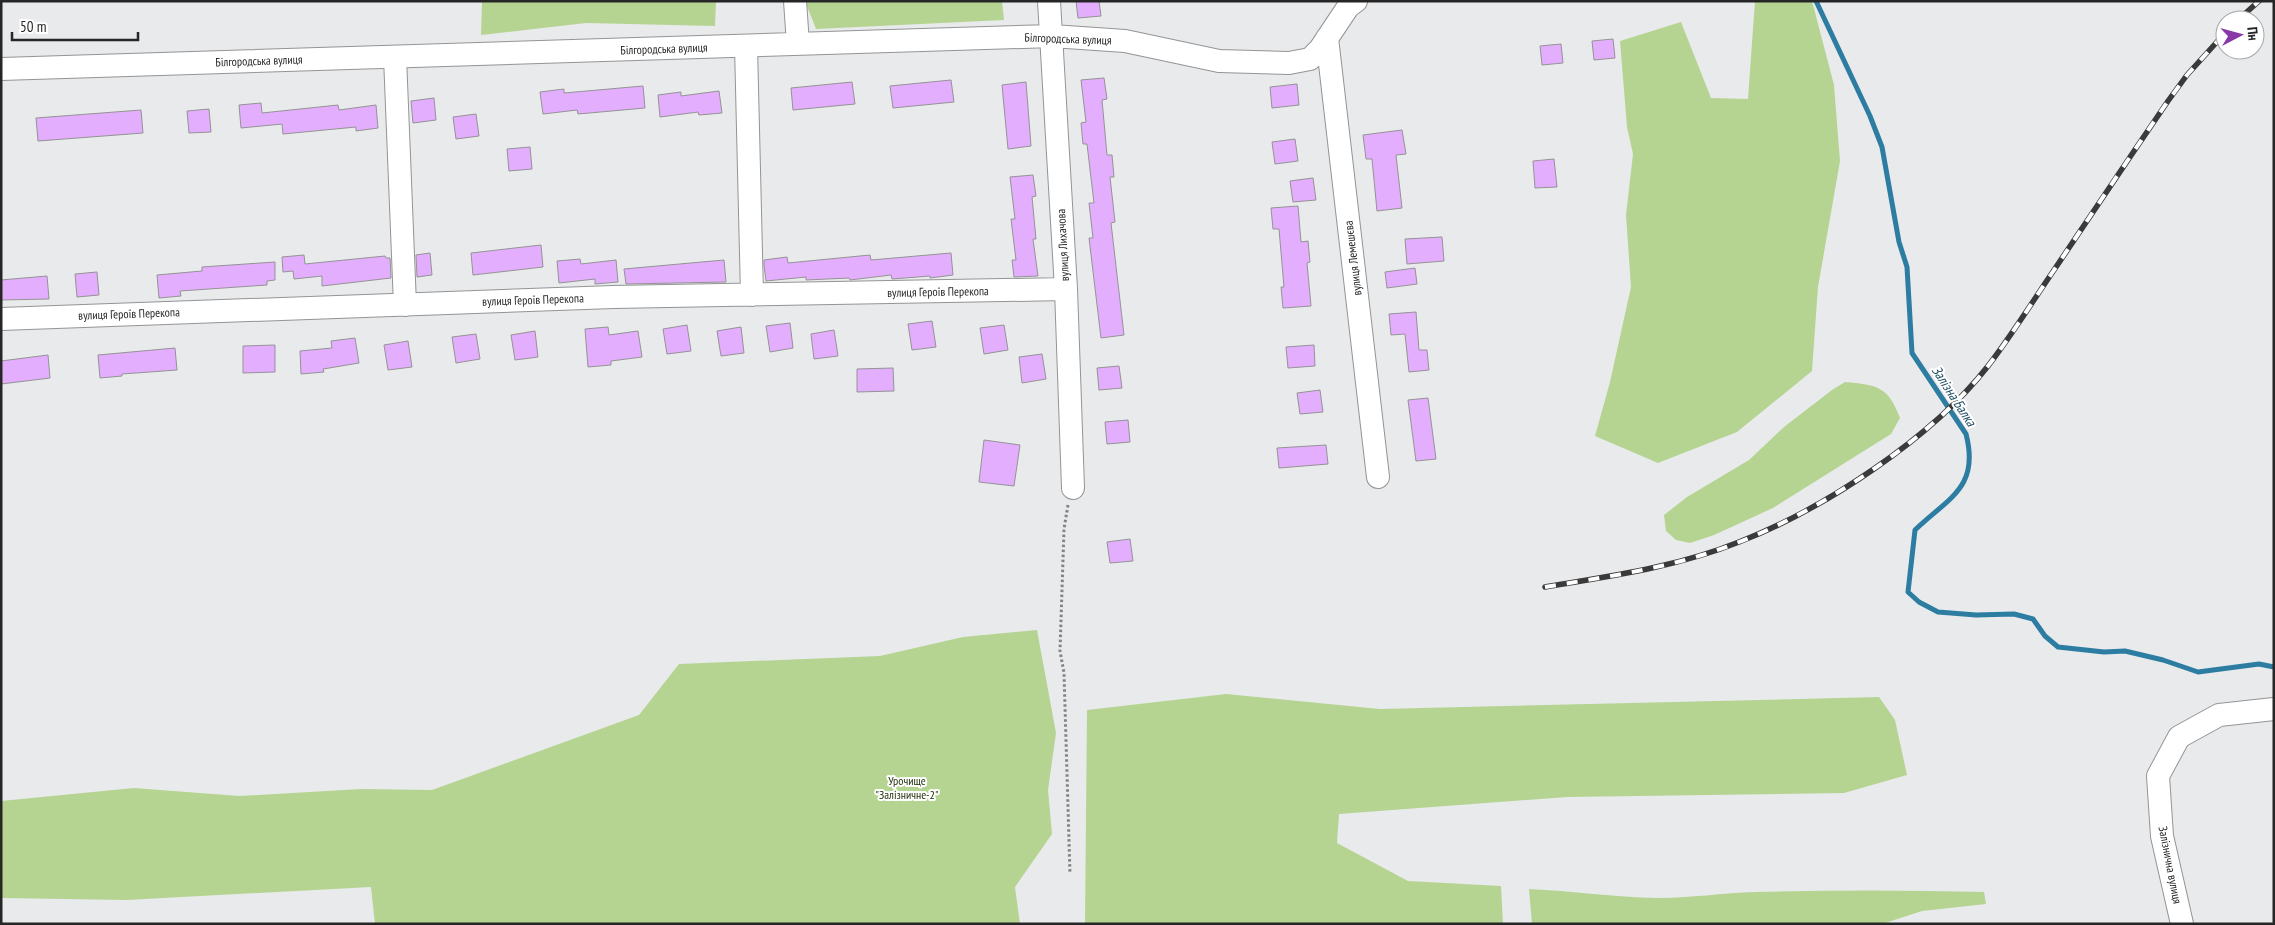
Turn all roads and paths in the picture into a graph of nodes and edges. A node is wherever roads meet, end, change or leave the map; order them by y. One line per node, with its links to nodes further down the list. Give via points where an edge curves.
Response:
1 (795, 1): 5 (street)
2 (1049, 1): 4 (street, вулиця Лихачова)
3 (1356, 1): 6 (street, via 1348,7)
4 (1052, 36): 5 (street, Білгородська вулиця); 6 (street, Білгородська вулиця, via 1125,40 1200,58 1248,63 1289,63 1310,59); 10 (street, вулиця Лихачова)
5 (798, 44): 7 (street, Білгородська вулиця)
6 (1323, 44): 14 (street, вулиця Лемешєва)
7 (746, 46): 8 (street, Білгородська вулиця); 11 (street)
8 (395, 57): 9 (street, Білгородська вулиця); 12 (street)
9 (1, 70)
10 (1066, 289): 11 (street, вулиця Героїв Перекопа); 15 (street, вулиця Лихачова)
11 (752, 295): 12 (street, вулиця Героїв Перекопа)
12 (405, 305): 13 (street, вулиця Героїв Перекопа)
13 (1, 319)
14 (1378, 477)
15 (1073, 488): 17 (path, via 1064,529 1060,651 1064,673)
16 (2274, 709): 18 (street, Залізнична вулиця, via 2219,715 2179,737 2158,776 2162,836)
17 (1070, 874)
18 (2182, 924)

